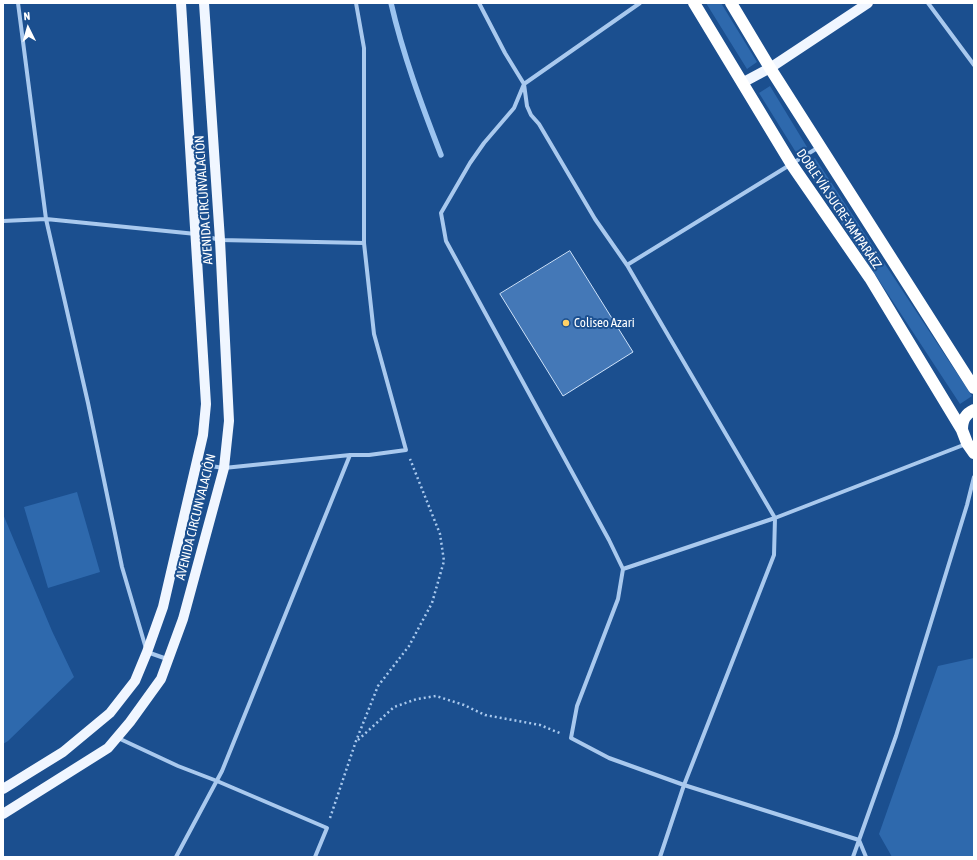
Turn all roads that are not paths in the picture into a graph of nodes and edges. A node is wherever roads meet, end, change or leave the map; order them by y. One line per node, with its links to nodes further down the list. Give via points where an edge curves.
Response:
1 (18, 3): 17 (street)
2 (181, 3): 19 (main road, AVENIDA CIRCUNVALACIÓN)
3 (204, 3): 20 (main road, AVENIDA CIRCUNVALACIÓN)
4 (356, 3): 21 (street, via 364,48)
5 (479, 3): 13 (street)
6 (640, 3): 13 (street)
7 (694, 3): 14 (highway, DOBLE VÍA SUCRE-YAMPARÁEZ)
8 (731, 3): 12 (highway, DOBLE VÍA SUCRE-YAMPARÁEZ)
9 (868, 3): 12 (main road)
10 (928, 3): 11 (street)
11 (974, 65)
12 (770, 68): 14 (main road); 15 (highway, DOBLE VÍA SUCRE-YAMPARÁEZ)
13 (524, 84): 22 (street, via 531,115 594,218); 32 (street, via 514,108 470,163 441,213 446,241)
14 (742, 84): 16 (highway, DOBLE VÍA SUCRE-YAMPARÁEZ)
15 (820, 146): 16 (street); 23 (highway, DOBLE VÍA SUCRE-YAMPARÁEZ)
16 (792, 165): 22 (street); 25 (highway, DOBLE VÍA SUCRE-YAMPARÁEZ, via 870,278)
17 (46, 219): 18 (street); 19 (street); 33 (street, via 85,388 122,568)
18 (3, 221)
19 (196, 234): 20 (street); 28 (main road, AVENIDA CIRCUNVALACIÓN, via 206,404 203,436)
20 (220, 240): 21 (street); 29 (main road, AVENIDA CIRCUNVALACIÓN, via 229,421)
21 (364, 243): 27 (street, via 374,334 406,450)
22 (627, 265): 31 (street)
23 (974, 388)
24 (974, 410): 25 (highway, via 964,417)
25 (962, 430): 26 (highway, DOBLE VÍA SUCRE-YAMPARÁEZ)
26 (971, 448): 31 (street)
27 (350, 455): 29 (street); 36 (street)
28 (196, 464): 29 (street); 33 (main road, AVENIDA CIRCUNVALACIÓN, via 163,607)
29 (224, 468): 34 (main road, AVENIDA CIRCUNVALACIÓN, via 183,619)
30 (974, 477): 40 (street, via 896,736)
31 (774, 518): 32 (street); 37 (street, via 774,555)
32 (623, 569): 37 (street, via 618,599 577,706 571,738 610,758)
33 (147, 652): 34 (street); 38 (main road, AVENIDA CIRCUNVALACIÓN, via 135,681 110,713 63,752)
34 (168, 660): 35 (main road, AVENIDA CIRCUNVALACIÓN, via 161,679)
35 (117, 738): 36 (street); 39 (main road, AVENIDA CIRCUNVALACIÓN, via 108,748)
36 (217, 781): 41 (street); 42 (street, via 327,828)
37 (684, 785): 40 (street); 43 (street)
38 (3, 789)
39 (3, 814)
40 (859, 840): 44 (street); 45 (street)
41 (176, 857)
42 (315, 857)
43 (660, 857)
44 (854, 857)
45 (866, 857)

